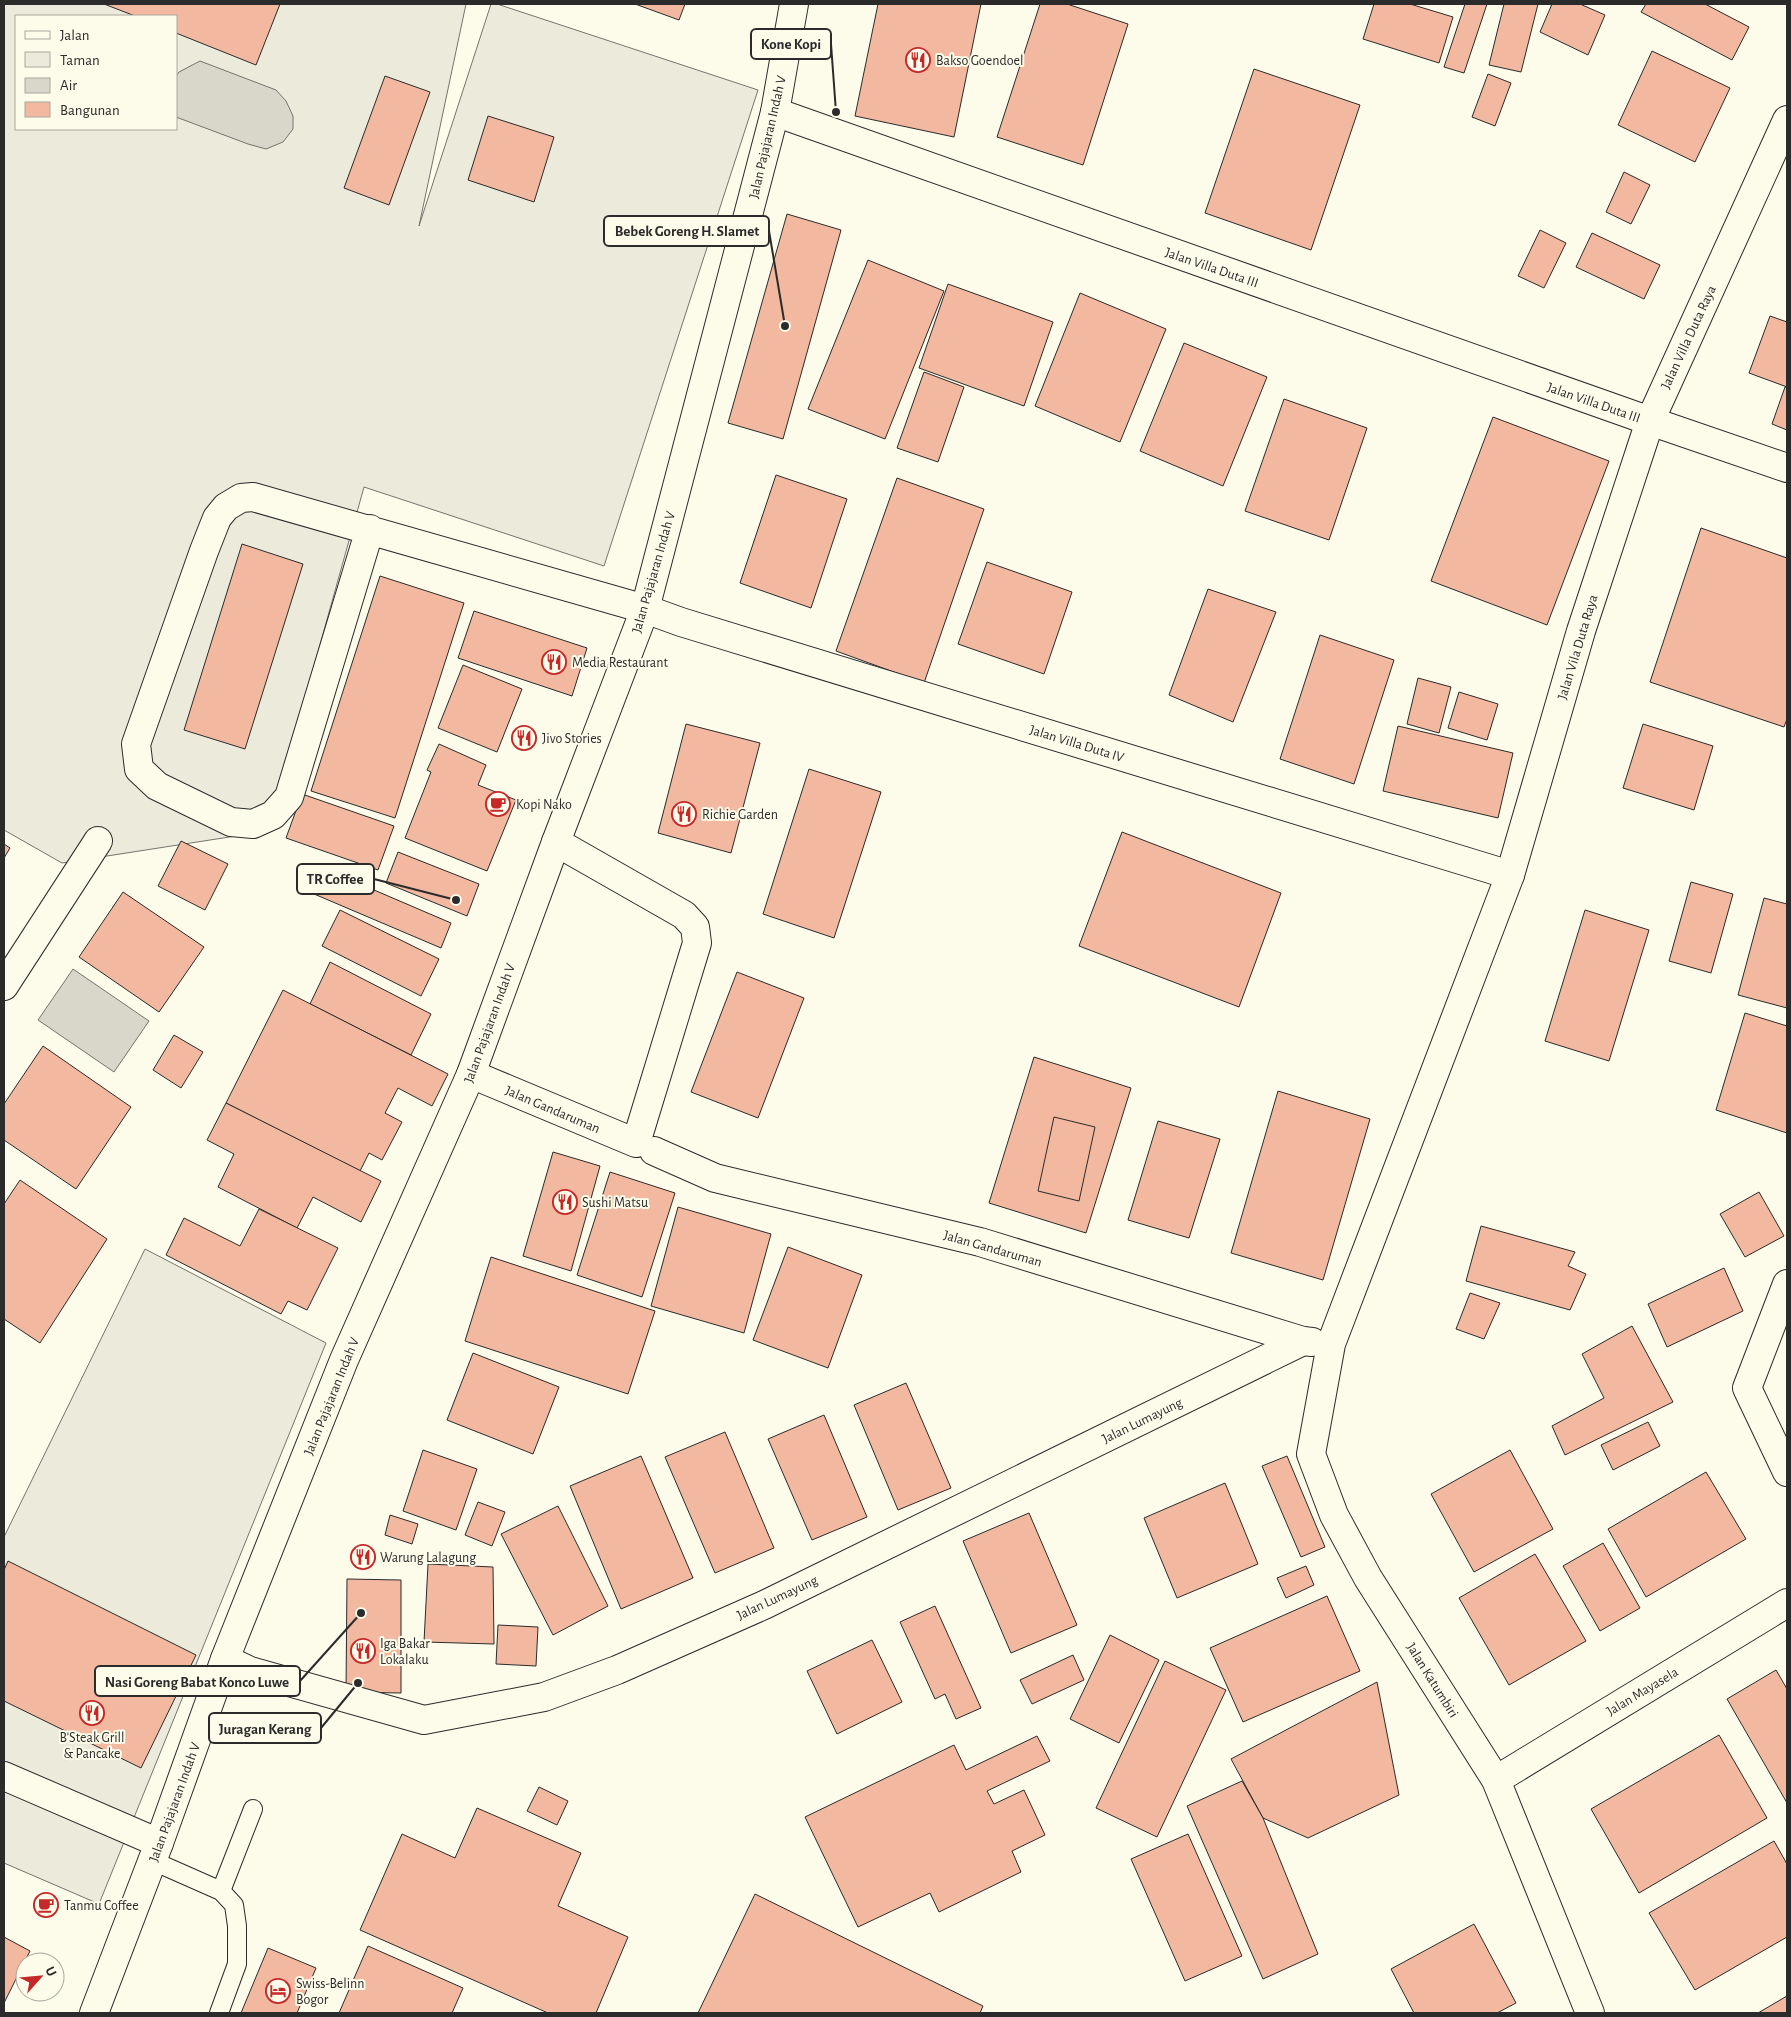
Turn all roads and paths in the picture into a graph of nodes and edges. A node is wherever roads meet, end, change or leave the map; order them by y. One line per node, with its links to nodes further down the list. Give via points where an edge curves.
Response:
1 (794, 4): 2 (street, Jalan Pajajaran Indah V)
2 (775, 112): 4 (street, Jalan Villa Duta III); 7 (street, Jalan Pajajaran Indah V)
3 (1787, 120): 4 (street, Jalan Villa Duta Raya)
4 (1650, 421): 5 (street); 10 (street, Jalan Vila Duta Raya, via 1581,631)
5 (1787, 468)
6 (370, 529): 6 (street, Jalan Villa Duta IV, via 254,497 241,498 226,507 217,518 204,551 136,744 139,769 157,786 231,822 253,824 274,815 289,797); 7 (street, Jalan Villa Duta IV)
7 (645, 609): 9 (street, Jalan Pajajaran Indah V); 10 (street, Jalan Villa Duta IV)
8 (98, 841): 11 (street)
9 (556, 842): 12 (street, Jalan Pajajaran Indah V); 13 (street, via 684,915 695,927 697,943)
10 (1510, 875): 16 (street, Jalan Vila Duta Raya)
11 (4, 986)
12 (471, 1074): 13 (street, Jalan Gandaruman); 19 (street, Jalan Pajajaran Indah V, via 344,1360)
13 (645, 1147): 15 (street, Jalan Gandaruman, via 715,1178 980,1242)
14 (1787, 1284): 17 (street, via 1747,1388)
15 (1303, 1341): 16 (street, Jalan Gandaruman); 19 (street, Jalan Lumayung, via 764,1605 617,1670 544,1697 424,1720 250,1672)
16 (1331, 1344): 21 (street, Jalan Katumbiri, via 1311,1454 1334,1515 1368,1578)
17 (1787, 1472)
18 (1787, 1603): 21 (street, Jalan Mayasela)
19 (225, 1660): 23 (street, Jalan Pajajaran Indah V)
20 (4, 1776): 23 (street)
21 (1496, 1780): 27 (street, Jalan Katumbiri)
22 (253, 1809): 24 (lane)
23 (156, 1852): 24 (lane, via 190,1877); 25 (street, Jalan Pajajaran Indah V)
24 (221, 1891): 26 (lane, via 234,1905 237,1964)
25 (94, 2013)
26 (219, 2013)
27 (1590, 2013)

